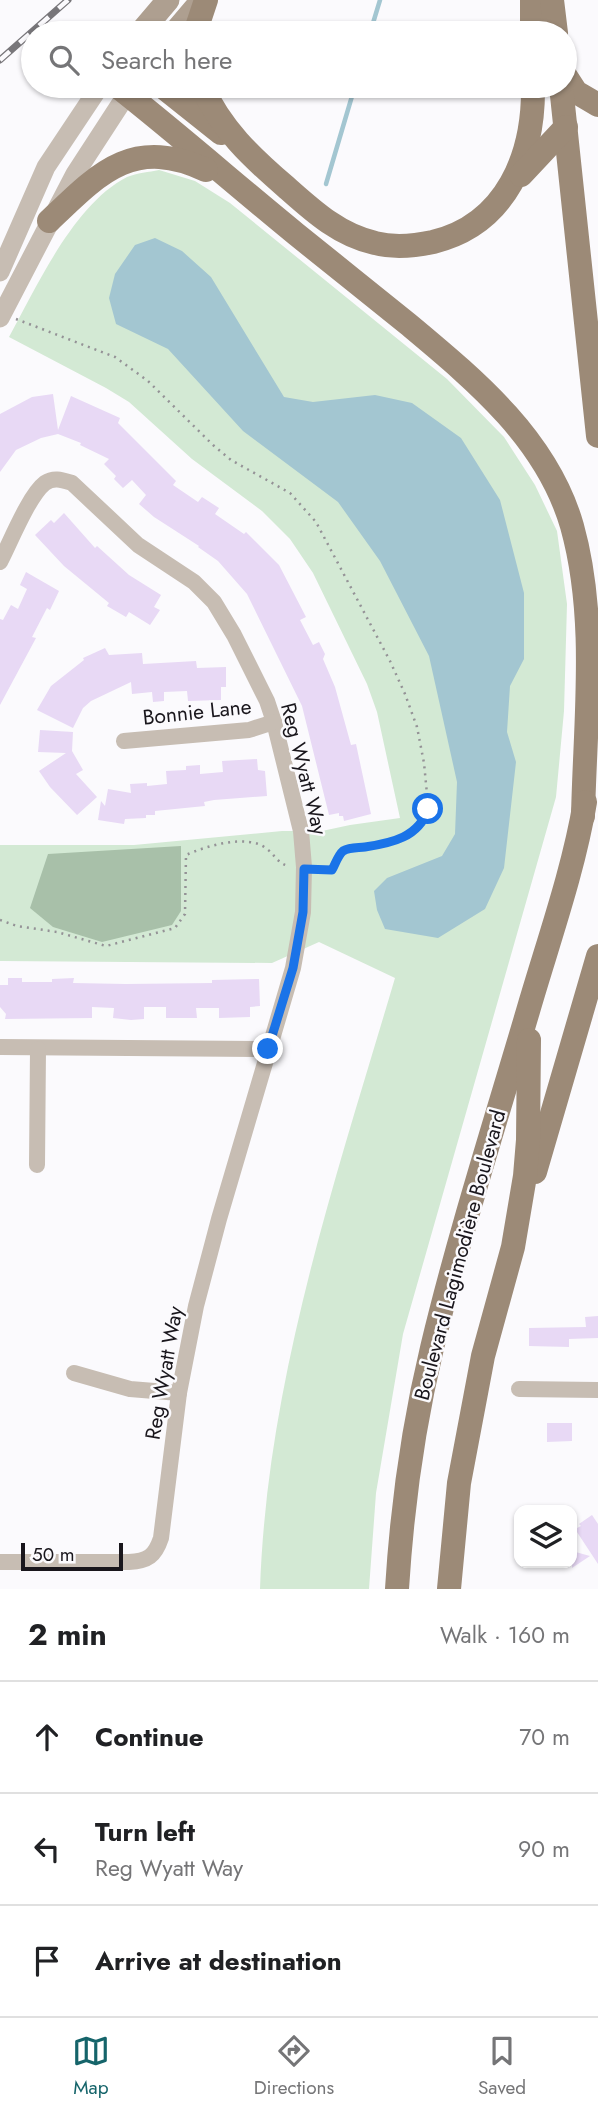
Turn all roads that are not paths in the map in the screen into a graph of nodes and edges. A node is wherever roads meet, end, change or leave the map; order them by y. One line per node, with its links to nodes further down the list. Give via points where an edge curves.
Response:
1 (169, 0): 5 (main road)
2 (204, 0): 6 (main road); 7 (main road)
3 (532, 0): 8 (main road)
4 (552, 0): 9 (main road)
5 (151, 21)
6 (185, 21)
7 (198, 21)
8 (533, 21)
9 (555, 21)
10 (577, 93): 18 (main road)
11 (92, 98): 24 (street, via 47,167)
12 (120, 98): 23 (street)
13 (137, 98): 21 (main road)
14 (177, 98): 20 (main road)
15 (208, 98): 20 (main road)
16 (532, 98): 22 (main road, via 531,130)
17 (563, 98): 19 (main road)
18 (598, 105)
19 (566, 127): 22 (main road); 26 (main road)
20 (247, 153): 22 (main road, via 321,218 376,244 400,247 448,238 487,214)
21 (232, 182): 23 (main road, via 173,157 141,157 95,179); 31 (main road, via 469,376 504,410 549,470 571,523 585,595)
22 (509, 188)
23 (49, 221): 25 (street)
24 (0, 272)
25 (7, 318)
26 (598, 436)
27 (0, 562): 29 (street, Reg Wyatt Way, via 36,492 59,479 72,484 138,545 194,582 214,602)
28 (598, 718): 31 (main road, Boulevard Lagimodière Boulevard)
29 (274, 722): 30 (street, Bonnie Lane, via 249,730); 36 (street, Reg Wyatt Way, via 301,831 304,869 295,957)
30 (124, 741)
31 (583, 816): 33 (main road, Boulevard Lagimodière Boulevard)
32 (598, 956): 38 (main road)
33 (529, 1007): 38 (main road, Boulevard Lagimodière Boulevard, via 527,1157); 44 (main road, Boulevard Lagimodière Boulevard, via 432,1348 415,1431)
34 (0, 1047): 35 (street)
35 (38, 1049): 36 (street); 37 (street)
36 (268, 1049): 42 (street, Reg Wyatt Way, via 196,1306)
37 (37, 1165)
38 (513, 1247): 45 (main road, Boulevard Lagimodière Boulevard, via 482,1356 458,1483)
39 (74, 1373): 42 (street, via 130,1389)
40 (519, 1389): 41 (street)
41 (598, 1390)
42 (179, 1393): 43 (street, Reg Wyatt Way, via 161,1538 151,1557 129,1562)
43 (0, 1562)
44 (397, 1589)
45 (449, 1589)

